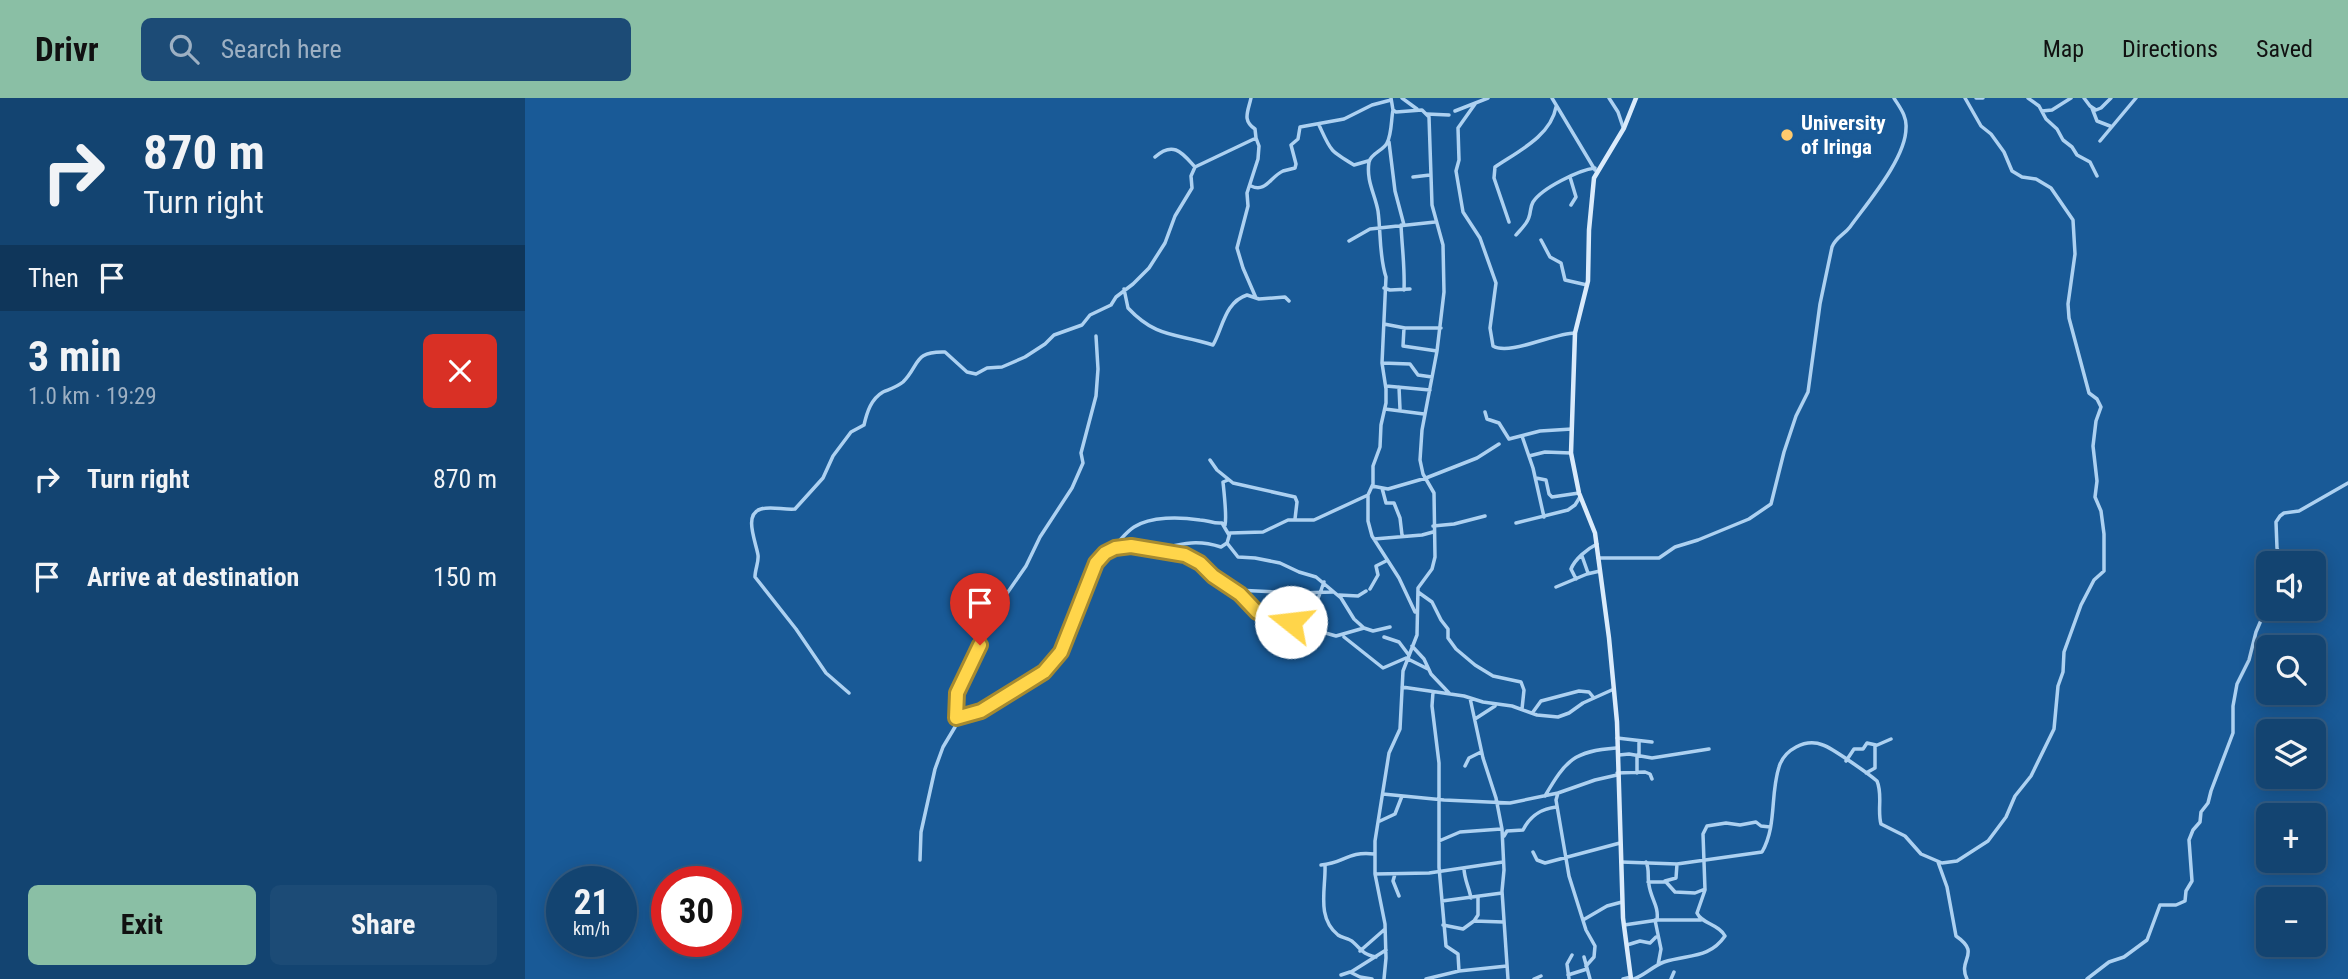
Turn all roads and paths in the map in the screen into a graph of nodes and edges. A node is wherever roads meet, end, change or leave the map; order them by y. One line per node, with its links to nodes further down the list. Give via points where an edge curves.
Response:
1 (1251, 98): 29 (street, via 1246,114)
2 (1402, 98): 21 (street)
3 (1489, 98): 17 (street)
4 (1552, 98): 18 (street)
5 (1609, 98): 28 (street)
6 (1636, 98): 28 (street)
7 (1894, 98): 98 (street, via 1904,114 1905,135 1890,173 1832,247 1809,387 1784,452 1772,504 1749,519 1675,547 1659,558)
8 (1965, 98): 170 (street, via 1981,126 2003,150 2012,171 2051,188 2073,220 2068,306 2088,390 2101,407 2094,460 2104,571 2079,609 2064,652 2055,729 2031,776 1985,843 1957,861)
9 (1976, 98): 10 (street)
10 (1983, 98)
11 (2028, 98): 23 (street)
12 (2071, 98): 23 (street)
13 (2084, 98): 19 (street)
14 (2111, 98): 19 (street, via 2101,108)
15 (2136, 98): 27 (street)
16 (1391, 99): 20 (street); 26 (street)
17 (1475, 104): 22 (street); 57 (street, via 1458,128 1456,171 1463,212 1480,238 1496,282 1490,328 1493,346 1502,350)
18 (1556, 107): 35 (street); 43 (street, via 1547,128 1493,170)
19 (2092, 108): 27 (street, via 2099,122)
20 (1392, 110): 21 (street); 30 (street)
21 (1418, 110): 24 (street)
22 (1455, 111)
23 (2041, 111): 37 (street)
24 (1427, 114): 25 (street); 36 (street)
25 (1449, 115)
26 (1319, 125): 33 (street, via 1326,145 1339,157 1354,165); 40 (street, via 1300,128 1291,145 1293,169 1284,170 1266,186)
27 (2110, 127): 31 (street)
28 (1623, 128): 35 (street)
29 (1256, 138): 34 (street); 40 (street, via 1258,159)
30 (1388, 140): 33 (street); 44 (street)
31 (2100, 141)
32 (1155, 157): 34 (street, via 1179,151)
33 (1369, 160): 45 (street, via 1370,189)
34 (1195, 167): 51 (street, via 1192,188 1165,243 1149,268)
35 (1595, 170): 39 (street); 49 (street)
36 (1430, 175): 38 (street); 42 (street)
37 (2098, 176)
38 (1413, 177)
39 (1570, 177): 41 (street, via 1576,197); 46 (street, via 1535,199 1529,218)
40 (1251, 186): 52 (street, via 1237,248)
41 (1571, 205)
42 (1435, 222): 44 (street); 56 (street, via 1443,250)
43 (1509, 222)
44 (1403, 225): 45 (street); 50 (street, via 1407,289)
45 (1380, 227): 48 (street); 50 (street)
46 (1516, 235)
47 (1541, 240): 49 (street, via 1550,257 1560,262 1565,281)
48 (1349, 241)
49 (1587, 285): 57 (street)
50 (1384, 288): 54 (street)
51 (1125, 289): 52 (street, via 1128,308 1146,324 1176,338 1213,345 1234,302 1245,295); 124 (street, via 1084,323 1002,366 976,374 946,352 926,354 903,382 873,401 864,425 851,432 823,478 795,509 756,511 755,577 826,673)
52 (1256, 298): 53 (street, via 1285,297)
53 (1289, 301)
54 (1383, 324): 55 (street); 60 (street)
55 (1404, 328): 56 (street); 59 (street, via 1403,346)
56 (1441, 328): 59 (street)
57 (1575, 332): 69 (street)
58 (1096, 336): 131 (street, via 1096,396 1081,453 1083,463 1026,566 989,619 979,651 957,693)
59 (1437, 351): 61 (street)
60 (1382, 363): 61 (street, via 1410,364 1418,375); 62 (street)
61 (1432, 377): 64 (street)
62 (1386, 386): 63 (street); 65 (street)
63 (1399, 387): 64 (street); 66 (street)
64 (1430, 390): 68 (street)
65 (1385, 409): 66 (street); 79 (street)
66 (1400, 410): 68 (street)
67 (1485, 412): 70 (street, via 1508,439)
68 (1425, 413): 75 (street, via 1420,460)
69 (1572, 429): 70 (street); 72 (street)
70 (1522, 436): 73 (street)
71 (1499, 444): 75 (street)
72 (1571, 453): 73 (street); 82 (street)
73 (1529, 456): 76 (street)
74 (1210, 460): 77 (street)
75 (1426, 478): 80 (street); 88 (street, via 1434,494)
76 (1535, 478): 82 (street, via 1546,480 1552,497); 84 (street)
77 (1228, 480): 85 (street, via 1295,497); 87 (street, via 1223,482)
78 (2348, 483): 96 (street, via 2299,511 2280,516)
79 (1372, 486): 80 (street); 81 (street)
80 (1382, 488): 90 (street, via 1385,502 1397,508)
81 (1368, 495): 85 (street, via 1314,520); 91 (street, via 1368,521)
82 (1580, 495): 84 (street, via 1573,507); 93 (street)
83 (1485, 516): 88 (street)
84 (1544, 517): 86 (street)
85 (1295, 519): 89 (street, via 1263,532)
86 (1515, 523)
87 (1224, 525): 89 (street); 94 (street, via 1203,519 1149,520 1131,529)
88 (1433, 529): 90 (street); 107 (street, via 1433,565)
89 (1229, 535): 92 (street)
90 (1402, 536): 91 (street)
91 (1376, 540): 99 (street)
92 (1227, 543): 95 (street, via 1221,547 1198,541); 103 (street, via 1238,557 1280,563)
93 (1597, 544): 97 (street); 98 (street)
94 (1112, 549): 95 (street); 131 (street, via 1096,563 1061,652 1044,672 981,711)
95 (1152, 549): 105 (street, via 1195,560)
96 (2278, 551)
97 (1582, 556): 101 (street); 102 (street, via 1571,567)
98 (1598, 558): 100 (street)
99 (1386, 561): 108 (street, via 1377,565 1378,575 1368,590 1358,596); 109 (street)
100 (1600, 571): 101 (street); 122 (street)
101 (1588, 573): 102 (street)
102 (1576, 579): 104 (street)
103 (1324, 582): 106 (street); 108 (street)
104 (1556, 587)
105 (1234, 590): 106 (street); 113 (street, via 1261,614)
106 (1320, 591): 108 (street); 113 (street)
107 (1418, 592): 109 (street); 129 (street, via 1431,602 1456,649 1493,676 1521,682)
108 (1335, 594): 112 (street)
109 (1416, 614): 118 (street, via 1417,635)
110 (2263, 621): 219 (street, via 2237,684 2233,733 2208,803 2189,840 2193,878 2185,901 2160,905 2147,940)
111 (1390, 627): 112 (street)
112 (1364, 628): 114 (street)
113 (1314, 629): 115 (street)
114 (1353, 630): 115 (street); 116 (street)
115 (1332, 636): 116 (street)
116 (1344, 637): 119 (street, via 1383,668)
117 (1384, 637): 119 (street, via 1398,641)
118 (1412, 646): 119 (street); 120 (street)
119 (1407, 656): 120 (street); 121 (street)
120 (1428, 669): 125 (street)
121 (1402, 687): 123 (street); 150 (street, via 1399,729 1389,753)
122 (1614, 689): 127 (street); 133 (street)
123 (1433, 692): 125 (street); 153 (street)
124 (849, 693)
125 (1451, 695): 126 (street)
126 (1470, 698): 128 (street); 132 (street)
127 (1594, 698): 130 (street, via 1563,716); 130 (street, via 1579,691 1541,701)
128 (1496, 705): 129 (street); 132 (street)
129 (1522, 709): 130 (street)
130 (1533, 713)
131 (956, 718): 166 (street, via 935,769 921,832)
132 (1475, 719): 140 (street)
133 (1617, 738): 135 (street); 138 (street)
134 (1891, 739): 137 (street)
135 (1639, 741): 136 (street); 142 (street)
136 (1653, 742)
137 (1876, 745): 143 (street, via 1867,743 1854,749); 146 (street, via 1875,768)
138 (1616, 748): 141 (street); 152 (street, via 1579,754)
139 (1709, 749): 142 (street, via 1652,758)
140 (1481, 752): 144 (street); 154 (street)
141 (1617, 755): 142 (street); 147 (street)
142 (1638, 755): 145 (street)
143 (1846, 761): 146 (street); 157 (street, via 1819,744 1806,744 1785,754 1777,775)
144 (1465, 766)
145 (1637, 773): 147 (street); 148 (street, via 1647,773)
146 (1866, 773): 170 (street, via 1880,789 1881,824)
147 (1617, 774): 149 (street); 161 (street)
148 (1652, 779)
149 (1558, 793): 152 (street); 155 (street)
150 (1383, 794): 151 (street); 156 (street)
151 (1402, 796): 153 (street); 156 (street, via 1395,814)
152 (1545, 796): 154 (street)
153 (1438, 800): 154 (street); 160 (street)
154 (1497, 802): 158 (street)
155 (1557, 807): 159 (street, via 1534,814 1524,829 1507,831); 164 (street)
156 (1380, 821): 163 (street)
157 (1770, 827): 165 (street, via 1759,854); 165 (street, via 1757,822 1709,825 1703,834)
158 (1501, 830): 159 (street); 160 (street, via 1460,832)
159 (1502, 838): 167 (street)
160 (1439, 841): 173 (street)
161 (1620, 843): 164 (street); 168 (street)
162 (1533, 852): 164 (street, via 1542,863)
163 (1374, 854): 174 (street); 196 (street, via 1356,853 1323,865 1326,887 1322,905 1328,920)
164 (1566, 859): 185 (street)
165 (1704, 859): 171 (street); 178 (street)
166 (920, 860)
167 (1503, 862): 172 (street); 179 (street)
168 (1621, 862): 169 (street); 184 (street)
169 (1646, 862): 171 (street); 176 (street)
170 (1938, 862): 218 (street, via 1955,935 1968,950)
171 (1677, 864): 177 (street, via 1676,878)
172 (1464, 868): 173 (street); 182 (street)
173 (1440, 870): 175 (street); 183 (street)
174 (1375, 874): 175 (street); 192 (street)
175 (1395, 874): 180 (street)
176 (1648, 882): 177 (street); 186 (street)
177 (1665, 882): 178 (street, via 1675,892)
178 (1705, 889): 187 (street, via 1697,910)
179 (1502, 893): 181 (street); 189 (street)
180 (1399, 896)
181 (1478, 896): 182 (street); 188 (street)
182 (1471, 898): 183 (street)
183 (1442, 901): 190 (street)
184 (1622, 902): 185 (street); 191 (street)
185 (1583, 920): 202 (street, via 1595,951)
186 (1656, 920): 187 (street); 191 (street); 193 (street)
187 (1702, 920): 200 (street, via 1725,935 1715,949)
188 (1474, 921): 189 (street); 190 (street, via 1462,929)
189 (1504, 922): 201 (street)
190 (1443, 925): 205 (street, via 1446,946 1458,954)
191 (1624, 925): 194 (street)
192 (1385, 929): 195 (street); 196 (street)
193 (1657, 937): 194 (street, via 1650,943); 200 (street)
194 (1627, 945): 209 (street)
195 (1386, 950): 198 (street); 211 (street)
196 (1360, 951): 198 (street)
197 (1571, 955): 208 (street)
198 (1376, 957): 203 (street)
199 (1584, 957): 202 (street)
200 (1658, 965): 209 (street)
201 (1507, 966): 205 (street); 213 (street)
202 (1587, 968): 208 (street); 215 (street)
203 (1351, 972): 206 (street); 210 (street)
204 (1674, 972): 217 (street)
205 (1459, 973): 212 (street)
206 (1341, 975)
207 (1541, 976): 214 (street)
208 (1568, 977)
209 (1632, 978): 216 (street)
210 (1372, 979)
211 (1384, 979)
212 (1426, 979)
213 (1508, 979)
214 (1534, 979)
215 (1590, 979)
216 (1623, 979)
217 (1671, 979)
218 (1967, 979)
219 (2087, 979)

